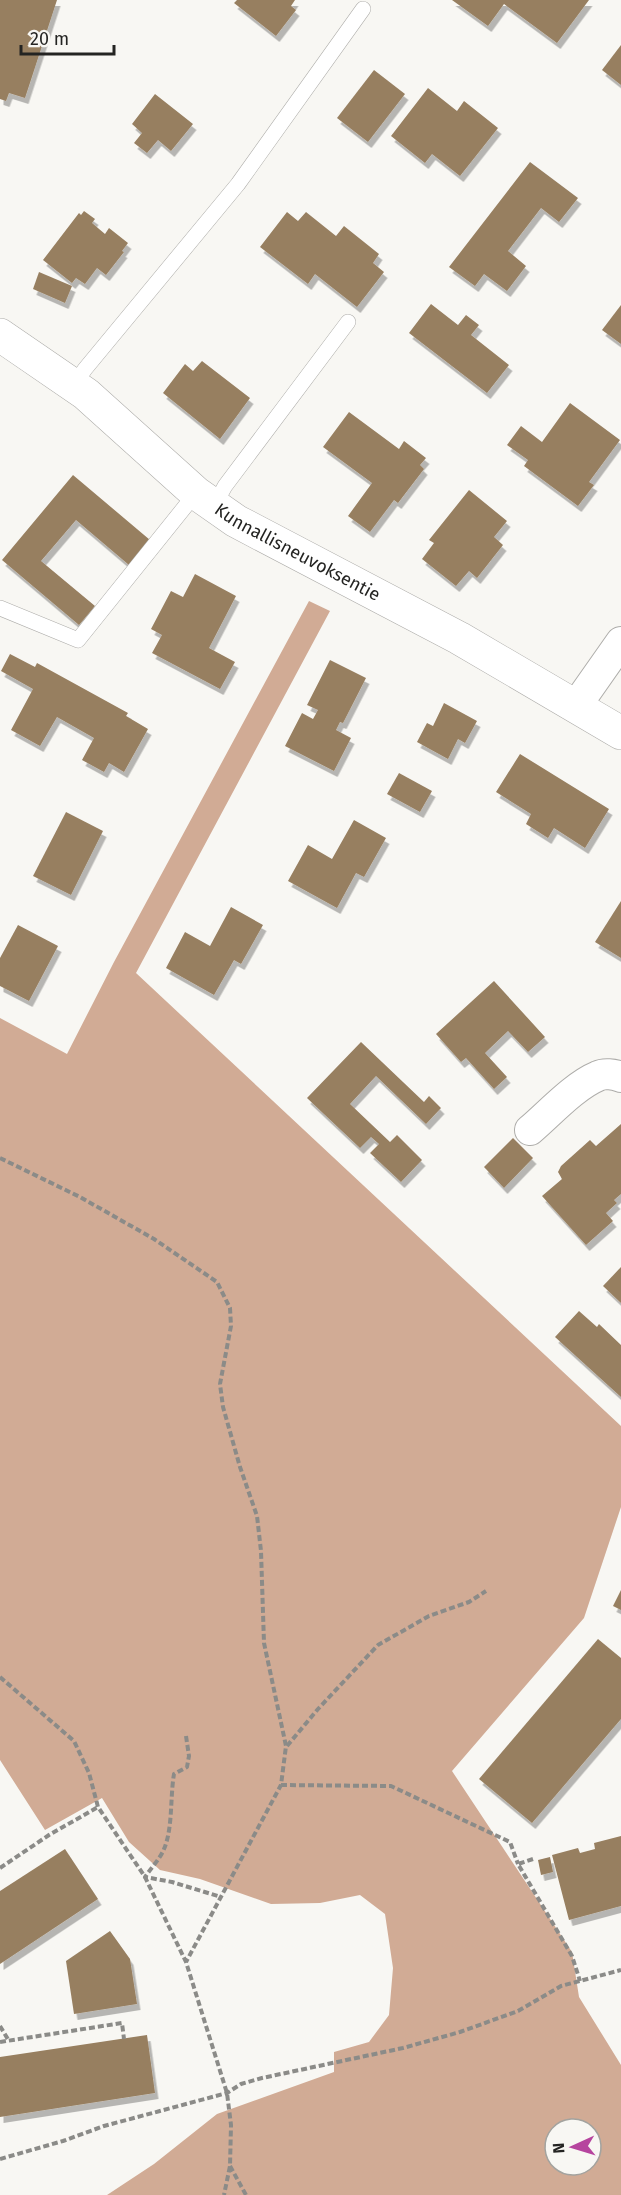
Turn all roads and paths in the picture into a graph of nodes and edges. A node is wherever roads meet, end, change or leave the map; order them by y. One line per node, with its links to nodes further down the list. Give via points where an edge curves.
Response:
1 (363, 9): 4 (lane, via 238,184)
2 (348, 322): 5 (lane, via 225,486)
3 (0, 335): 4 (street, Kunnallisneuvoksentie)
4 (74, 385): 5 (street, Kunnallisneuvoksentie)
5 (205, 499): 6 (lane, via 78,640); 8 (street, Kunnallisneuvoksentie, via 236,520 459,638)
6 (0, 608)
7 (621, 642): 8 (street)
8 (576, 706): 9 (street, Kunnallisneuvoksentie)
9 (621, 733)
10 (621, 1077): 11 (street, via 600,1074)
11 (530, 1130)
12 (0, 1158): 16 (path, via 154,1239 217,1282 226,1296 231,1326 220,1384 223,1407 257,1516 264,1643)
13 (486, 1591): 16 (path, via 469,1602 429,1616 378,1645)
14 (0, 1677): 18 (path, via 74,1741 89,1773)
15 (186, 1736): 22 (path, via 187,1767 174,1774 164,1849)
16 (286, 1746): 17 (path)
17 (281, 1785): 20 (path, via 391,1786 510,1842); 23 (path)
18 (98, 1807): 21 (path); 22 (path)
19 (533, 1859): 20 (path)
20 (518, 1864): 26 (path, via 572,1956)
21 (0, 1868)
22 (145, 1877): 23 (path, via 172,1881); 24 (path)
23 (221, 1898): 24 (path)
24 (186, 1962): 31 (path)
25 (621, 1970): 26 (path)
26 (580, 1981): 31 (path, via 561,1986 518,2011 460,2032 262,2078 240,2084)
27 (0, 2026): 29 (path)
28 (124, 2038): 29 (path, via 122,2023)
29 (9, 2041): 30 (path)
30 (0, 2042)
31 (227, 2093): 32 (path); 33 (path)
32 (0, 2159)
33 (230, 2166): 34 (path); 35 (path)
34 (224, 2195)
35 (246, 2195)

